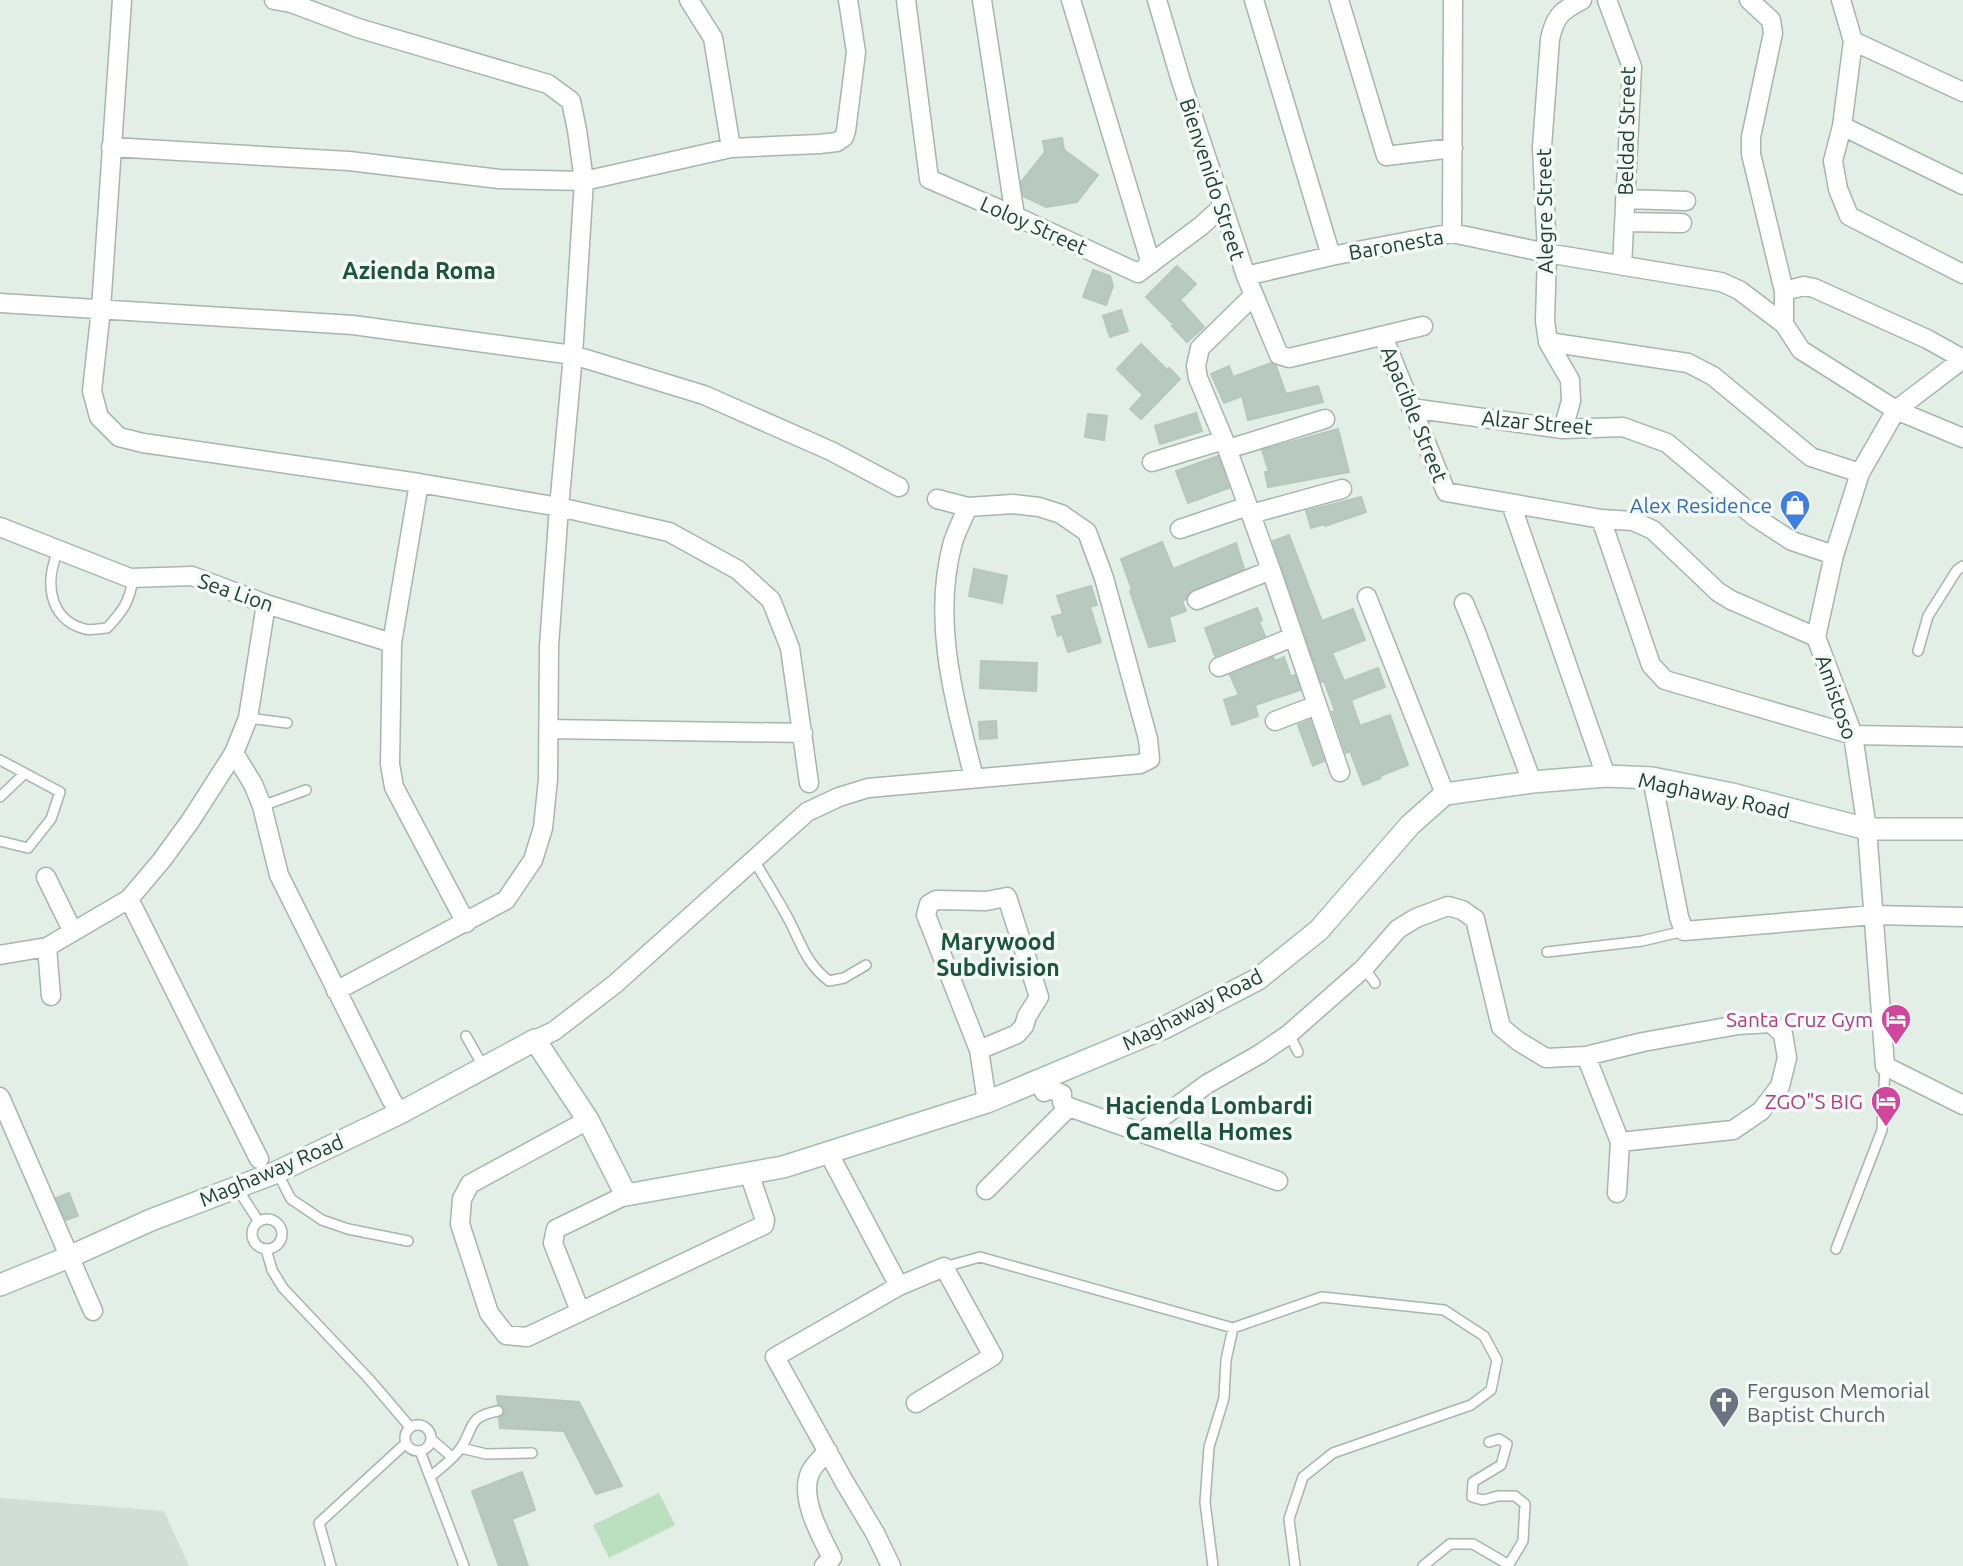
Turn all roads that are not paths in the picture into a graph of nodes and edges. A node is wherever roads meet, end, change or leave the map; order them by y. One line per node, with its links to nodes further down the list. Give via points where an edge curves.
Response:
1 (122, 0): 19 (street)
2 (274, 0): 22 (street, via 548,84 571,102)
3 (689, 0): 20 (street, via 713,38)
4 (848, 0): 20 (street, via 856,52 844,137 819,144)
5 (905, 0): 27 (street, Loloy Street, via 929,179)
6 (982, 0): 27 (street)
7 (1071, 0): 34 (street)
8 (1157, 0): 26 (street, Bienvenido Street)
9 (1254, 0): 32 (street)
10 (1339, 0): 21 (street, via 1386,156)
11 (1453, 0): 21 (street)
12 (1582, 0): 31 (street, Alegre Street, via 1557,18 1550,39 1542,147)
13 (1607, 0): 24 (street, Beldad Street, via 1632,67)
14 (1749, 0): 37 (street, via 1771,20 1773,33 1751,154)
15 (1841, 0): 16 (street)
16 (1853, 41): 17 (street); 18 (street)
17 (1963, 92)
18 (1842, 126): 23 (street); 35 (street, via 1833,161 1849,216)
19 (111, 147): 22 (street, via 349,161 499,179); 40 (street)
20 (732, 148): 22 (street)
21 (1453, 148): 30 (street)
22 (584, 181): 45 (street)
23 (1963, 185)
24 (1625, 199): 25 (street); 28 (street, Beldad Street)
25 (1686, 201)
26 (1222, 207): 34 (street); 36 (street, Bienvenido Street)
27 (1015, 216): 34 (street, Loloy Street)
28 (1624, 222): 29 (street); 33 (street, Beldad Street)
29 (1682, 223)
30 (1452, 233): 31 (street, Baronesta); 32 (street, Baronesta)
31 (1547, 253): 33 (street, Baronesta); 44 (street, Alegre Street)
32 (1331, 256): 36 (street, Baronesta)
33 (1622, 267): 41 (street, Baronesta, via 1721,282)
34 (1145, 268)
35 (1963, 274)
36 (1246, 276): 38 (street, Bienvenido Street)
37 (1784, 291): 41 (street); 46 (street, via 1814,288)
38 (1253, 296): 43 (street, Bienvenido Street, via 1279,355 1289,358); 52 (street, via 1200,348 1196,366)
39 (0, 303): 40 (street)
40 (100, 309): 45 (street, via 353,325); 55 (street, via 92,391 99,417 119,436)
41 (1784, 324): 48 (street, Baronesta, via 1801,350)
42 (1423, 326): 43 (street)
43 (1383, 336): 47 (street, Apacible Street)
44 (1548, 342): 50 (street, Alegre Street, via 1570,380 1571,401); 54 (street, via 1688,363 1713,376 1811,457)
45 (573, 355): 56 (street, via 704,395 831,451); 60 (street)
46 (1963, 359): 48 (street)
47 (1411, 408): 50 (street, Alzar Street); 59 (street, Apacible Street, via 1446,492)
48 (1896, 410): 51 (street, Baronesta); 54 (street, Amistoso)
49 (1325, 419): 52 (street)
50 (1563, 429): 67 (street, Alzar Street, via 1623,427 1667,443 1755,517 1792,541)
51 (1963, 438)
52 (1226, 444): 53 (street); 62 (street)
53 (1152, 462)
54 (1860, 473): 67 (street, Amistoso)
55 (419, 483): 60 (street); 77 (street)
56 (899, 487)
57 (1342, 489): 62 (street)
58 (937, 499): 61 (street)
59 (1511, 504): 63 (street); 92 (street)
60 (559, 507): 84 (street, via 549,646); 85 (street, via 669,532 738,570 771,600 790,648)
61 (968, 507): 93 (street, via 953,541 943,619 948,667); 93 (street, Maghaway Road, via 1039,507 1061,514 1087,532 1104,578 1150,752 1150,759 1140,764)
62 (1250, 510): 65 (street); 69 (street)
63 (1601, 519): 76 (street, via 1633,521 1653,530 1718,592); 86 (street, via 1651,665 1665,680)
64 (0, 527): 66 (street, Sea Lion)
65 (1180, 529)
66 (60, 550): 70 (street, Sea Lion); 70 (lane, via 50,585 54,605 65,620 86,630 107,628 124,610)
67 (1835, 555): 76 (street, Amistoso)
68 (1963, 566): 78 (lane, via 1928,616)
69 (1271, 570): 72 (street); 75 (street)
70 (133, 578): 74 (street, Sea Lion, via 192,576)
71 (1367, 597): 98 (street)
72 (1197, 600)
73 (1464, 603): 95 (street)
74 (266, 604): 77 (street, Sea Lion); 81 (street)
75 (1293, 637): 79 (street); 80 (street)
76 (1816, 637): 86 (street, Amistoso)
77 (392, 643): 109 (street, via 390,764 394,787)
78 (1918, 651)
79 (1219, 667)
80 (1317, 705): 82 (street); 90 (street)
81 (248, 718): 83 (lane); 88 (street)
82 (1275, 720)
83 (287, 723)
84 (549, 729): 85 (street); 109 (street, via 543,828 533,860 506,900)
85 (803, 733): 96 (street)
86 (1853, 735): 87 (street); 101 (street, Amistoso)
87 (1963, 737)
88 (234, 753): 100 (street); 106 (street, via 191,820)
89 (0, 760): 91 (lane)
90 (1340, 772)
91 (24, 774): 99 (lane); 103 (lane, via 60,792 51,818 29,848)
92 (1606, 776): 94 (street, Maghaway Road); 95 (street, Maghaway Road)
93 (974, 778): 104 (street, Maghaway Road, via 868,788 839,797 807,812)
94 (1652, 778): 101 (street, Maghaway Road); 110 (street)
95 (1532, 782): 98 (street, Maghaway Road)
96 (809, 783)
97 (306, 790): 100 (lane)
98 (1445, 794): 126 (street, Maghaway Road, via 1410,825 1319,930 1258,979)
99 (0, 797)
100 (262, 806): 116 (street, via 279,875)
101 (1867, 829): 102 (street, Maghaway Road); 107 (street, Amistoso)
102 (1963, 829)
103 (0, 841)
104 (754, 860): 115 (lane, via 818,972 829,981); 120 (street, Maghaway Road, via 615,985)
105 (46, 877): 111 (street)
106 (129, 899): 111 (street); 136 (street)
107 (1874, 915): 108 (street); 110 (street); 124 (street, Amistoso)
108 (1963, 917)
109 (466, 923): 116 (street)
110 (1684, 931): 113 (lane)
111 (73, 932): 112 (street)
112 (47, 947): 114 (street); 117 (street)
113 (1547, 952)
114 (0, 955)
115 (866, 965)
116 (336, 991): 131 (street)
117 (51, 996)
118 (1289, 1034): 122 (lane); 123 (street, via 1369,975 1398,929 1448,906 1475,919 1501,1027 1546,1058); 133 (street, via 1207,1084)
119 (466, 1036): 125 (lane)
120 (535, 1040): 125 (street, Maghaway Road); 132 (street)
121 (979, 1050): 121 (street, via 926,915 929,904 936,900 1007,897 1039,997 1017,1034); 128 (street)
122 (1298, 1052)
123 (1586, 1056): 134 (street); 134 (street, via 1738,1025 1771,1023 1783,1034 1787,1058 1780,1086 1762,1111 1733,1130)
124 (1885, 1066): 130 (street); 147 (lane, via 1882,1130)
125 (484, 1068): 131 (street, Maghaway Road)
126 (1037, 1089): 128 (street, Maghaway Road); 129 (street, via 1062,1094)
127 (0, 1097): 148 (street)
128 (987, 1102): 135 (street, Maghaway Road)
129 (1065, 1105): 133 (street); 141 (street)
130 (1963, 1105)
131 (400, 1113): 137 (street, Maghaway Road)
132 (588, 1120): 143 (street); 153 (street, via 470,1184 462,1199 460,1224 489,1313 506,1335 527,1337)
133 (1142, 1132): 139 (street)
134 (1620, 1142): 142 (street)
135 (828, 1152): 138 (street, Maghaway Road); 151 (street)
136 (258, 1159)
137 (277, 1172): 140 (street, Maghaway Road); 145 (lane, via 291,1199 322,1220)
138 (749, 1172): 143 (street, Maghaway Road); 153 (street, via 764,1225)
139 (1278, 1181)
140 (237, 1188): 144 (lane); 148 (street, Maghaway Road)
141 (986, 1190)
142 (1617, 1193)
143 (626, 1195): 153 (street, via 556,1229 552,1243)
144 (259, 1222): 146 (lane, via 252,1236); 146 (lane, via 269,1219 281,1228 279,1243)
145 (408, 1241)
146 (266, 1249): 157 (lane, via 283,1288)
147 (1836, 1249)
148 (69, 1257): 150 (street, Maghaway Road); 152 (street)
149 (944, 1267): 151 (street); 154 (lane, via 980,1257); 155 (street, via 993,1356)
150 (0, 1285)
151 (899, 1286): 163 (street, via 775,1357)
152 (93, 1311)
153 (580, 1311)
154 (1233, 1328): 172 (lane, via 1224,1398 1209,1447 1205,1502); 173 (lane, via 1322,1297 1444,1310 1484,1336 1497,1360 1491,1390 1471,1405 1333,1453 1303,1477 1289,1519)
155 (916, 1403)
156 (498, 1411): 161 (lane, via 475,1420)
157 (410, 1427): 158 (lane, via 426,1428); 160 (lane)
158 (431, 1439): 162 (lane); 165 (lane)
159 (1489, 1442): 167 (lane, via 1499,1439 1507,1444 1501,1465 1473,1482 1472,1497 1515,1496 1525,1504 1523,1541)
160 (406, 1443): 162 (lane); 168 (lane, via 319,1523)
161 (461, 1448): 164 (lane, via 486,1454); 165 (lane)
162 (420, 1451): 166 (lane)
163 (828, 1451): 170 (street, via 810,1472 808,1488 809,1509 832,1559); 171 (street)
164 (532, 1453)
165 (452, 1457): 166 (lane)
166 (431, 1476): 169 (lane)
167 (1508, 1565): 174 (lane, via 1473,1544 1450,1544)
168 (331, 1566)
169 (464, 1566)
170 (824, 1566)
171 (891, 1566)
172 (1213, 1566)
173 (1295, 1566)
174 (1423, 1566)

